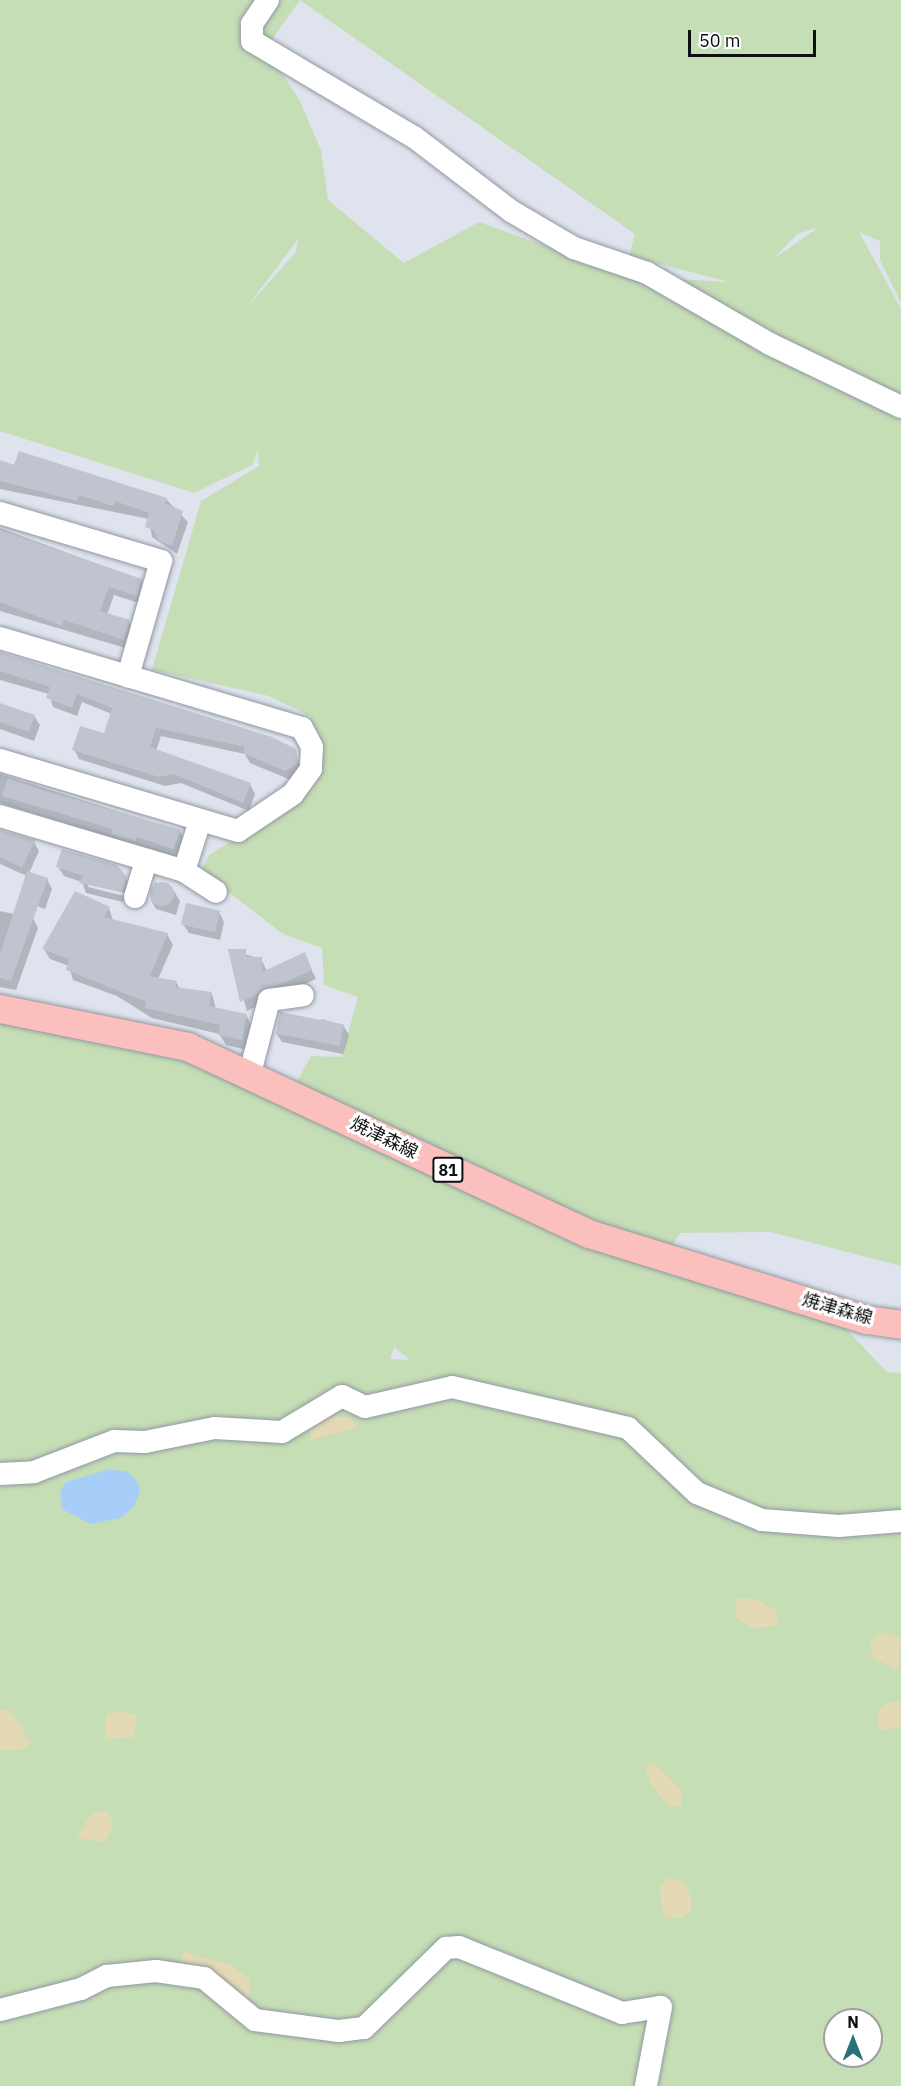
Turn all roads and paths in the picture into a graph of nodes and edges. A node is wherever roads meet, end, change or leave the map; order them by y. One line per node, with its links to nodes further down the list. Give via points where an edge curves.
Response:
1 (268, 0): 2 (street, via 252,24 252,41 414,137 511,211 574,248 647,273 770,344)
2 (901, 407)
3 (0, 513): 5 (street, via 161,561)
4 (0, 638): 5 (street)
5 (128, 676): 8 (street, via 302,728 312,747 311,769 293,794 238,831)
6 (0, 760): 8 (street)
7 (0, 816): 9 (street)
8 (200, 821): 10 (street)
9 (146, 860): 10 (street); 12 (street)
10 (184, 871): 11 (street)
11 (216, 892)
12 (135, 897)
13 (303, 995): 15 (street, via 269,1000)
14 (0, 1009): 15 (main road, 焼津森線 / 81, via 188,1047)
15 (250, 1072): 16 (main road, 焼津森線 / 81, via 589,1234 867,1320)
16 (901, 1325)
17 (0, 1474): 18 (street, via 34,1472 114,1441 145,1442 216,1428 282,1432 342,1396 365,1407 452,1387 628,1428 697,1493 762,1520 839,1526)
18 (901, 1521)
19 (0, 2010): 20 (street, via 81,1989 108,1976 156,1971 204,1978 255,2020 339,2031 364,2028 446,1948 459,1947 622,2013 661,2007)
20 (646, 2086)

